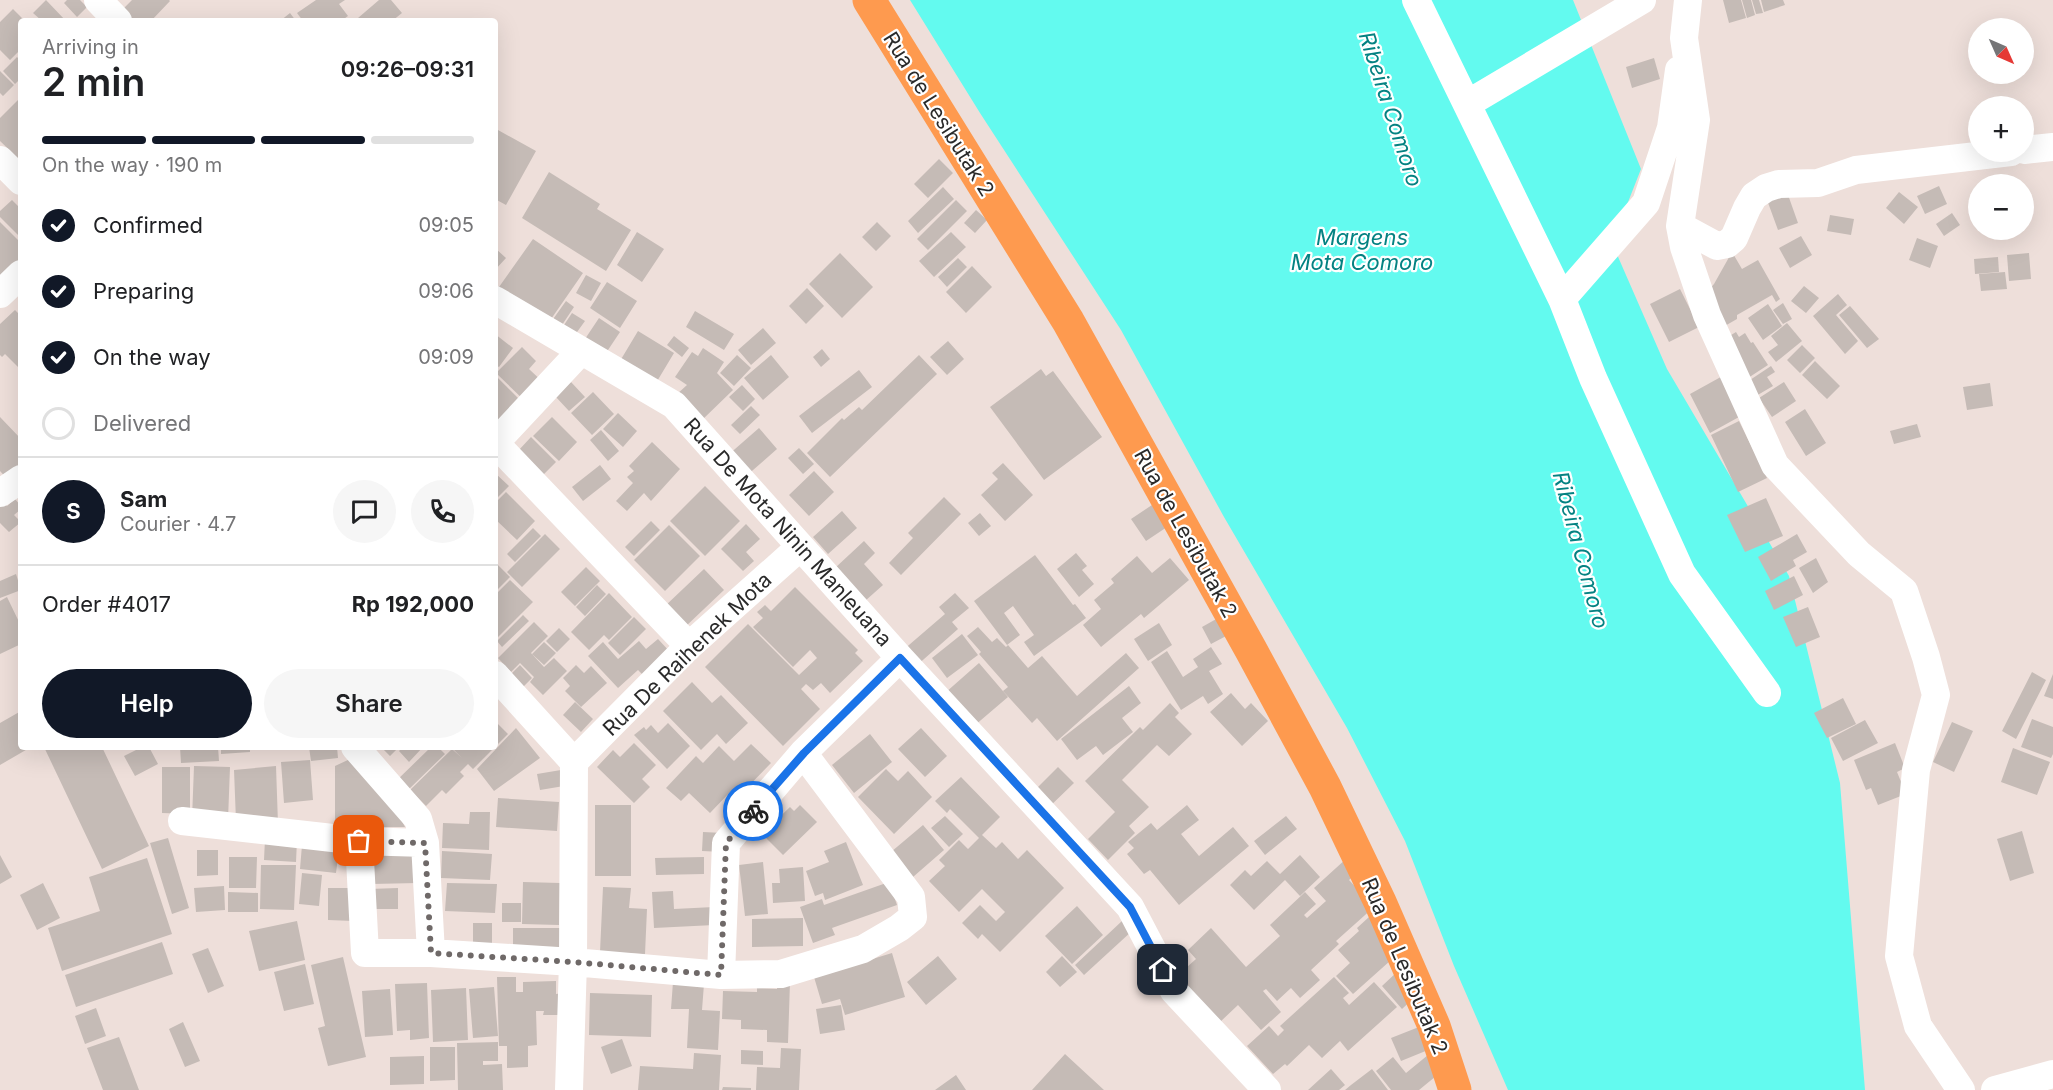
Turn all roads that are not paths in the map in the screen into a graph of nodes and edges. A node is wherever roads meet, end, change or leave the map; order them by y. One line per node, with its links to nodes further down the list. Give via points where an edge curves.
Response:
1 (98, 0): 6 (street)
2 (869, 0): 41 (main road, Rua de Lesibutak 2, via 1068,321 1309,758 1380,902 1434,1026)
3 (1416, 0): 8 (street)
4 (1642, 0): 8 (street)
5 (1688, 0): 7 (street)
6 (115, 18)
7 (1684, 38): 14 (street, via 1696,120); 17 (street, via 1671,128 1646,203)
8 (1467, 104): 17 (street)
9 (2053, 147): 10 (street)
10 (2034, 149)
11 (1968, 157): 14 (street, via 1856,170 1818,183 1766,188 1754,196 1734,238 1727,244 1717,246)
12 (0, 160): 13 (street)
13 (18, 178)
14 (1680, 226): 42 (street, via 1707,315 1775,465 1858,554 1904,591 1926,657 1936,695 1916,770 1899,956 1918,1026)
15 (18, 276): 16 (street)
16 (0, 294)
17 (1562, 299): 28 (street, via 1593,378 1682,574)
18 (498, 302): 19 (street, Rua De Mota Ninin Manleuana)
19 (581, 351): 20 (street); 24 (street, Rua De Mota Ninin Manleuana, via 674,405)
20 (498, 440)
21 (498, 446): 25 (street)
22 (18, 481): 23 (street)
23 (0, 493)
24 (800, 547): 25 (street, Rua De Raihenek Mota); 26 (street, Rua De Mota Ninin Manleuana)
25 (689, 646): 31 (street, Rua De Raihenek Mota)
26 (900, 658): 30 (street); 40 (street, Rua De Mota Ninin Manleuana, via 1130,907 1174,992)
27 (498, 678): 31 (street)
28 (1767, 693)
29 (358, 750): 34 (street, via 418,819)
30 (804, 753): 37 (street, via 726,843); 37 (street, via 911,897 913,917 863,949 781,974)
31 (574, 762): 36 (street)
32 (182, 821): 33 (street)
33 (359, 841): 34 (street); 35 (street, via 365,953)
34 (425, 843): 35 (street)
35 (431, 953): 36 (street)
36 (573, 962): 37 (street); 39 (street)
37 (721, 975)
38 (2053, 1074): 43 (street)
39 (569, 1090)
40 (1267, 1090)
41 (1455, 1090)
42 (1961, 1090)
43 (1995, 1090)

